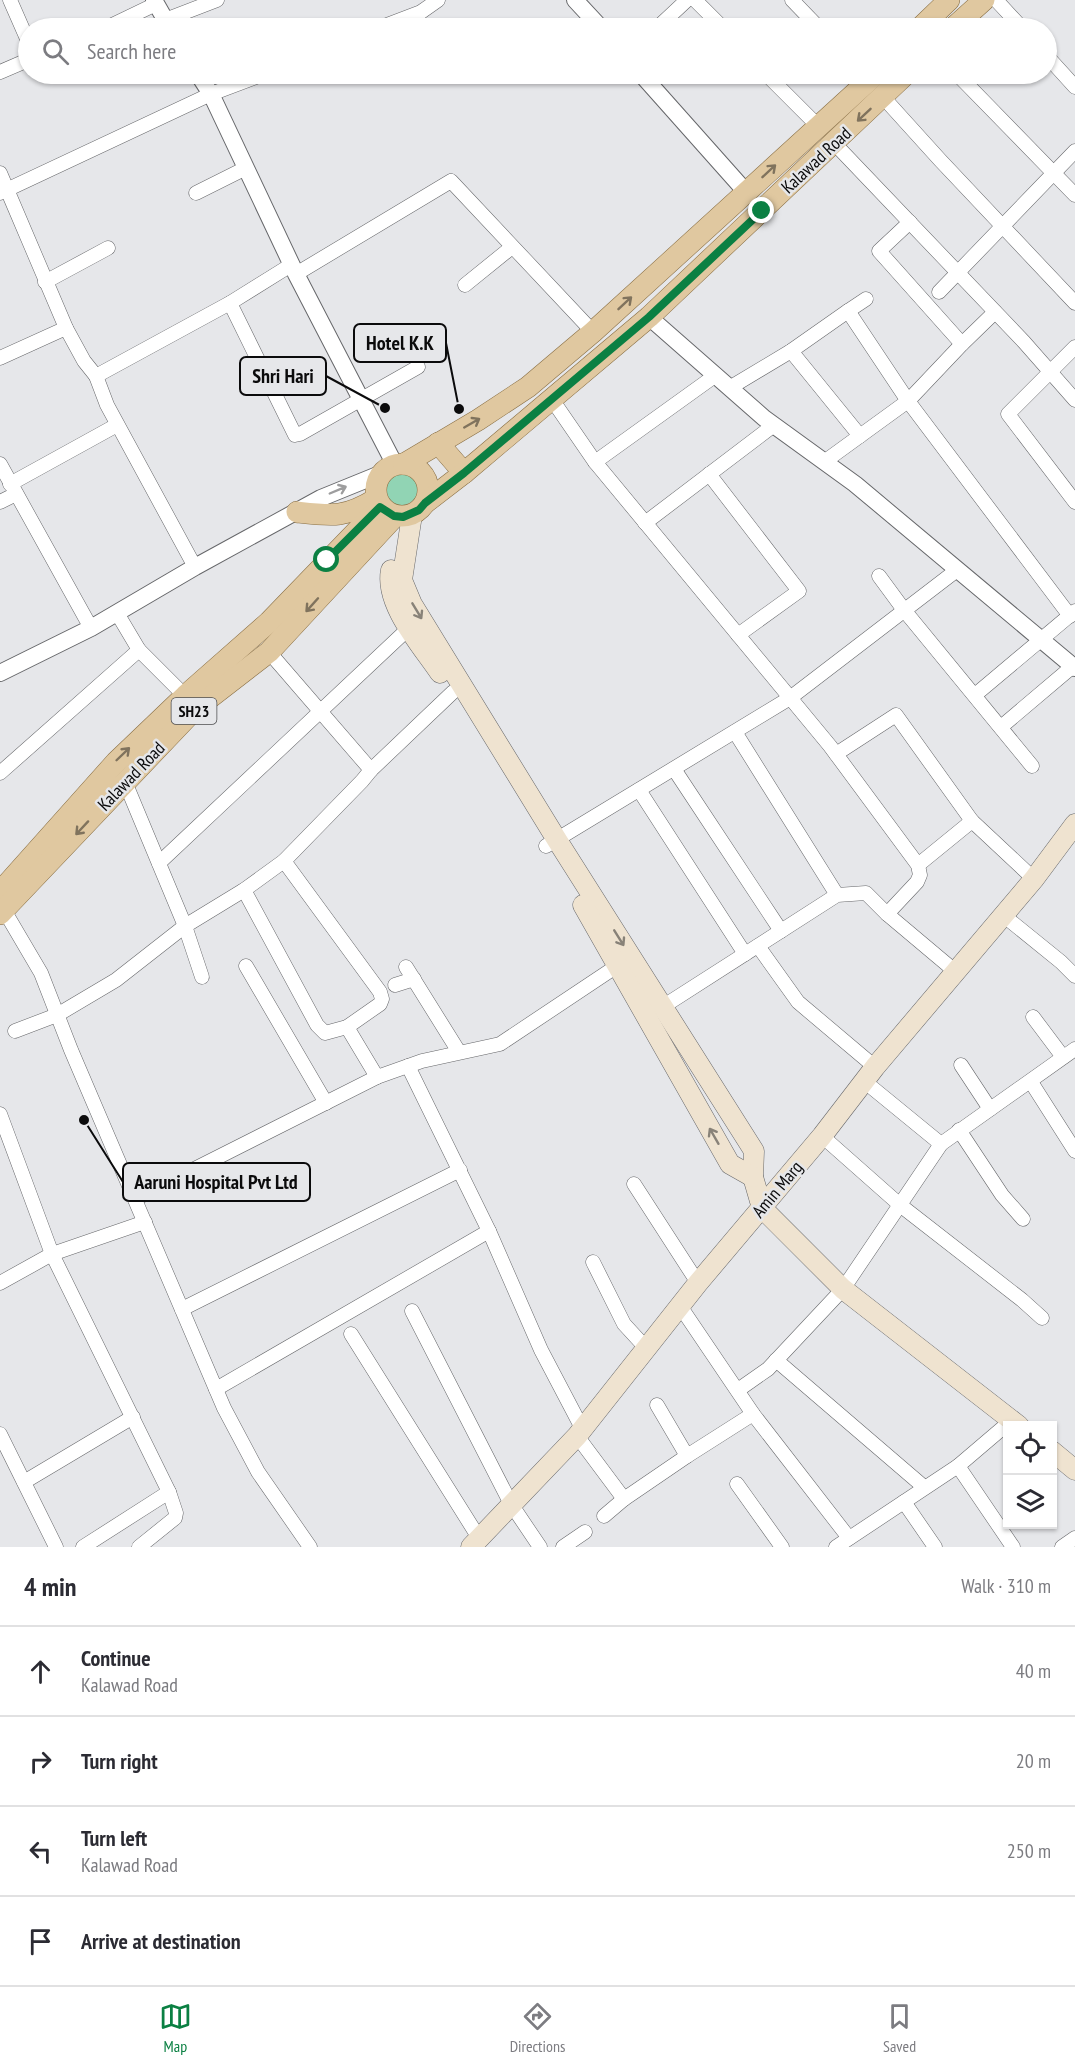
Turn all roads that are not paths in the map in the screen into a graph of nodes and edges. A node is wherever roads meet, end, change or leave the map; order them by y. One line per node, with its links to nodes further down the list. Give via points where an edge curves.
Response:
1 (10, 0): 12 (street)
2 (218, 0): 15 (street)
3 (438, 0): 11 (street)
4 (575, 0): 17 (street)
5 (687, 0): 18 (street)
6 (695, 0): 19 (street)
7 (792, 0): 20 (street)
8 (949, 0): 21 (main road)
9 (997, 1): 22 (main road); 23 (street)
10 (155, 2): 13 (street); 14 (street)
11 (418, 6): 16 (street)
12 (18, 18)
13 (125, 18)
14 (164, 18)
15 (180, 18)
16 (397, 18)
17 (592, 18)
18 (668, 18)
19 (713, 18)
20 (809, 18)
21 (930, 18)
22 (969, 18)
23 (1013, 18)
24 (18, 64): 26 (street)
25 (1057, 67): 34 (street)
26 (0, 72)
27 (204, 84): 35 (street)
28 (238, 84): 35 (street)
29 (650, 84): 44 (street)
30 (776, 84): 37 (street)
31 (860, 84): 37 (main road, Kalawad Road)
32 (896, 84): 36 (main road, Kalawad Road / SH23)
33 (967, 84): 42 (street)
34 (1075, 87)
35 (211, 94): 40 (street); 43 (street)
36 (883, 97): 38 (main road, Kalawad Road / SH23, one-way to 38); 48 (street)
37 (818, 126): 44 (main road, Kalawad Road, one-way to 37)
38 (834, 143): 47 (street); 61 (main road, Kalawad Road / SH23)
39 (1075, 151): 42 (street)
40 (246, 168): 45 (street); 51 (street)
41 (0, 173): 43 (street)
42 (1053, 173): 46 (street); 48 (street)
43 (4, 192): 53 (street)
44 (746, 192): 63 (main road, Kalawad Road, one-way to 44)
45 (196, 193)
46 (1075, 195)
47 (910, 222): 52 (street); 64 (street, via 879,251)
48 (1003, 226): 52 (street); 58 (street)
49 (512, 247): 51 (street, via 451,181); 54 (street); 63 (street)
50 (108, 248): 53 (street)
51 (294, 269): 57 (street); 73 (street)
52 (958, 272): 55 (street); 60 (street)
53 (45, 282): 62 (street)
54 (465, 285)
55 (939, 291)
56 (866, 299): 59 (street)
57 (230, 303): 71 (street); 73 (street, via 294,435)
58 (1075, 303)
59 (848, 311): 66 (street); 76 (street)
60 (995, 312): 64 (street); 69 (street)
61 (649, 317): 70 (street); 74 (main road, Kalawad Road / SH23)
62 (66, 328): 67 (street); 71 (street)
63 (593, 332): 80 (main road, Kalawad Road, one-way to 63, via 528,387)
64 (962, 344): 76 (street)
65 (1075, 347): 69 (street)
66 (791, 351): 72 (street); 79 (street)
67 (0, 358)
68 (418, 367): 73 (street)
69 (1050, 372): 75 (street); 89 (street, via 1008,414)
70 (717, 375): 72 (street); 81 (street)
71 (96, 376): 77 (street)
72 (730, 387): 78 (street)
73 (362, 398): 84 (street)
74 (551, 398): 81 (street); 85 (main road, Kalawad Road / SH23)
75 (1075, 400)
76 (908, 401): 79 (street); 98 (street)
77 (117, 425): 87 (street); 93 (street)
78 (774, 425): 82 (street); 86 (street)
79 (860, 436): 82 (street)
80 (438, 443): 84 (main road, Kalawad Road); 85 (main road)
81 (595, 462): 92 (street)
82 (824, 462): 94 (street)
83 (0, 464): 87 (street)
84 (393, 467): 90 (main road, via 376,482); 90 (main road, via 420,471 428,486); 91 (street, one-way to 84)
85 (464, 473): 90 (main road, Kalawad Road / SH23)
86 (709, 474): 92 (street); 101 (street, via 799,591)
87 (13, 489): 88 (street); 99 (street)
88 (0, 502)
89 (1075, 502)
90 (398, 509): 91 (main road, via 359,509 335,516); 100 (main road, via 389,578 397,610); 104 (main road, Kalawad Road / SH23, one-way to 104); 109 (main road, Kalawad Road / SH23); 123 (main road, one-way to 123, via 402,580 412,604)
91 (297, 512): 93 (street)
92 (645, 523): 101 (street)
93 (195, 567): 97 (street)
94 (957, 570): 96 (street); 102 (street)
95 (879, 576): 96 (street)
96 (904, 610): 108 (street); 110 (street)
97 (117, 613): 99 (street); 103 (street)
98 (1072, 614): 102 (street)
99 (91, 628): 106 (street)
100 (409, 628): 107 (main road); 111 (street)
101 (738, 635): 110 (street)
102 (1041, 639): 105 (street); 108 (street)
103 (139, 650): 109 (street); 118 (street)
104 (269, 652): 111 (street); 119 (main road, Kalawad Road / SH23, via 194,710)
105 (1074, 667): 112 (street)
106 (0, 672)
107 (453, 692): 117 (street); 123 (main road)
108 (975, 695): 112 (street)
109 (185, 696): 130 (main road, Kalawad Road / SH23, one-way to 109, via 116,762)
110 (790, 698): 113 (street); 114 (street)
111 (320, 713): 117 (street); 125 (street)
112 (1001, 727): 115 (street)
113 (735, 732): 116 (street); 129 (street)
114 (836, 754): 121 (street, via 896,715); 126 (street)
115 (1032, 766)
116 (674, 769): 120 (street); 134 (street)
117 (371, 770): 124 (street)
118 (0, 773)
119 (125, 782): 125 (street); 130 (main road, Kalawad Road / SH23, one-way to 130)
120 (639, 790): 123 (street); 136 (street)
121 (972, 821): 126 (street); 127 (street)
122 (1075, 824): 127 (main road, Amin Marg)
123 (552, 843): 138 (main road); 164 (main road, one-way to 164, via 754,1151)
124 (284, 861): 128 (street); 146 (street, via 380,992 381,1004)
125 (159, 863): 133 (street)
126 (918, 865): 131 (street, via 917,882)
127 (1034, 879): 132 (main road, Amin Marg)
128 (244, 890): 133 (street); 146 (street, via 317,1025 325,1033)
129 (837, 896): 131 (street, via 866,893); 134 (street)
130 (1, 905): 144 (street, via 41,973)
131 (887, 914): 139 (street)
132 (1003, 915): 139 (main road, Amin Marg); 140 (street)
133 (185, 926): 141 (street); 144 (street, via 116,980)
134 (781, 932): 135 (street)
135 (758, 946): 136 (street); 153 (street, via 798,1002)
136 (745, 954): 143 (street)
137 (246, 966): 156 (street)
138 (617, 966): 149 (street, via 500,1044); 164 (main road, one-way to 138, via 730,1164)
139 (956, 972): 153 (main road, Amin Marg)
140 (1075, 976)
141 (202, 977)
142 (395, 985): 149 (street, via 410,973)
143 (667, 1004)
144 (57, 1015): 147 (street); 166 (street)
145 (1032, 1017): 150 (street)
146 (347, 1027): 154 (street)
147 (15, 1031)
148 (1075, 1049): 150 (street)
149 (459, 1052): 152 (street)
150 (1063, 1058): 155 (street)
151 (961, 1065): 157 (street)
152 (408, 1066): 154 (street); 163 (street)
153 (869, 1074): 160 (main road, Amin Marg); 161 (street)
154 (377, 1077): 156 (street)
155 (1031, 1082): 157 (street); 162 (street)
156 (326, 1103): 166 (street)
157 (990, 1109): 159 (street)
158 (0, 1114): 172 (street)
159 (959, 1130): 161 (street); 169 (street, via 1002,1195)
160 (822, 1136): 167 (street); 168 (main road, Amin Marg)
161 (941, 1144): 167 (street)
162 (1075, 1151)
163 (460, 1170): 171 (street); 178 (street)
164 (753, 1177): 168 (main road)
165 (634, 1184): 175 (street)
166 (135, 1199): 170 (street)
167 (900, 1205): 176 (street); 180 (street)
168 (762, 1208): 175 (main road, Amin Marg); 176 (main road)
169 (1023, 1219)
170 (145, 1222): 172 (street); 178 (street)
171 (489, 1231): 184 (street); 190 (street)
172 (52, 1254): 174 (street); 188 (street)
173 (593, 1262): 182 (street, via 624,1324)
174 (0, 1281)
175 (698, 1283): 177 (main road, Amin Marg)
176 (843, 1289): 183 (street); 189 (main road)
177 (680, 1305): 182 (main road, Amin Marg); 185 (street)
178 (182, 1309): 184 (street)
179 (412, 1311): 203 (street)
180 (1042, 1318)
181 (351, 1334): 208 (street)
182 (646, 1348): 190 (main road, Amin Marg)
183 (776, 1360): 185 (street); 199 (street)
184 (216, 1389): 212 (street, via 258,1472)
185 (738, 1390): 187 (street)
186 (657, 1405): 194 (street)
187 (753, 1414): 194 (street); 207 (street)
188 (133, 1417): 197 (street); 200 (street)
189 (1013, 1421)
190 (580, 1433): 201 (street); 203 (main road, Amin Marg)
191 (1003, 1433): 195 (street)
192 (0, 1434): 197 (street)
193 (1057, 1454): 196 (main road)
194 (687, 1456): 201 (street)
195 (958, 1466): 199 (street); 217 (street)
196 (1075, 1470)
197 (24, 1482): 209 (street)
198 (737, 1484): 215 (street)
199 (924, 1487): 202 (street)
200 (169, 1492): 210 (street); 211 (street, via 175,1518)
201 (624, 1499): 204 (street)
202 (904, 1502): 207 (street); 216 (street)
203 (511, 1504): 208 (main road, Amin Marg); 213 (street)
204 (604, 1516)
205 (585, 1532): 214 (street)
206 (1075, 1538): 218 (street)
207 (845, 1543)
208 (473, 1545)
209 (56, 1547)
210 (83, 1547)
211 (140, 1547)
212 (310, 1547)
213 (540, 1547)
214 (563, 1547)
215 (782, 1547)
216 (935, 1547)
217 (1013, 1547)
218 (1062, 1547)

